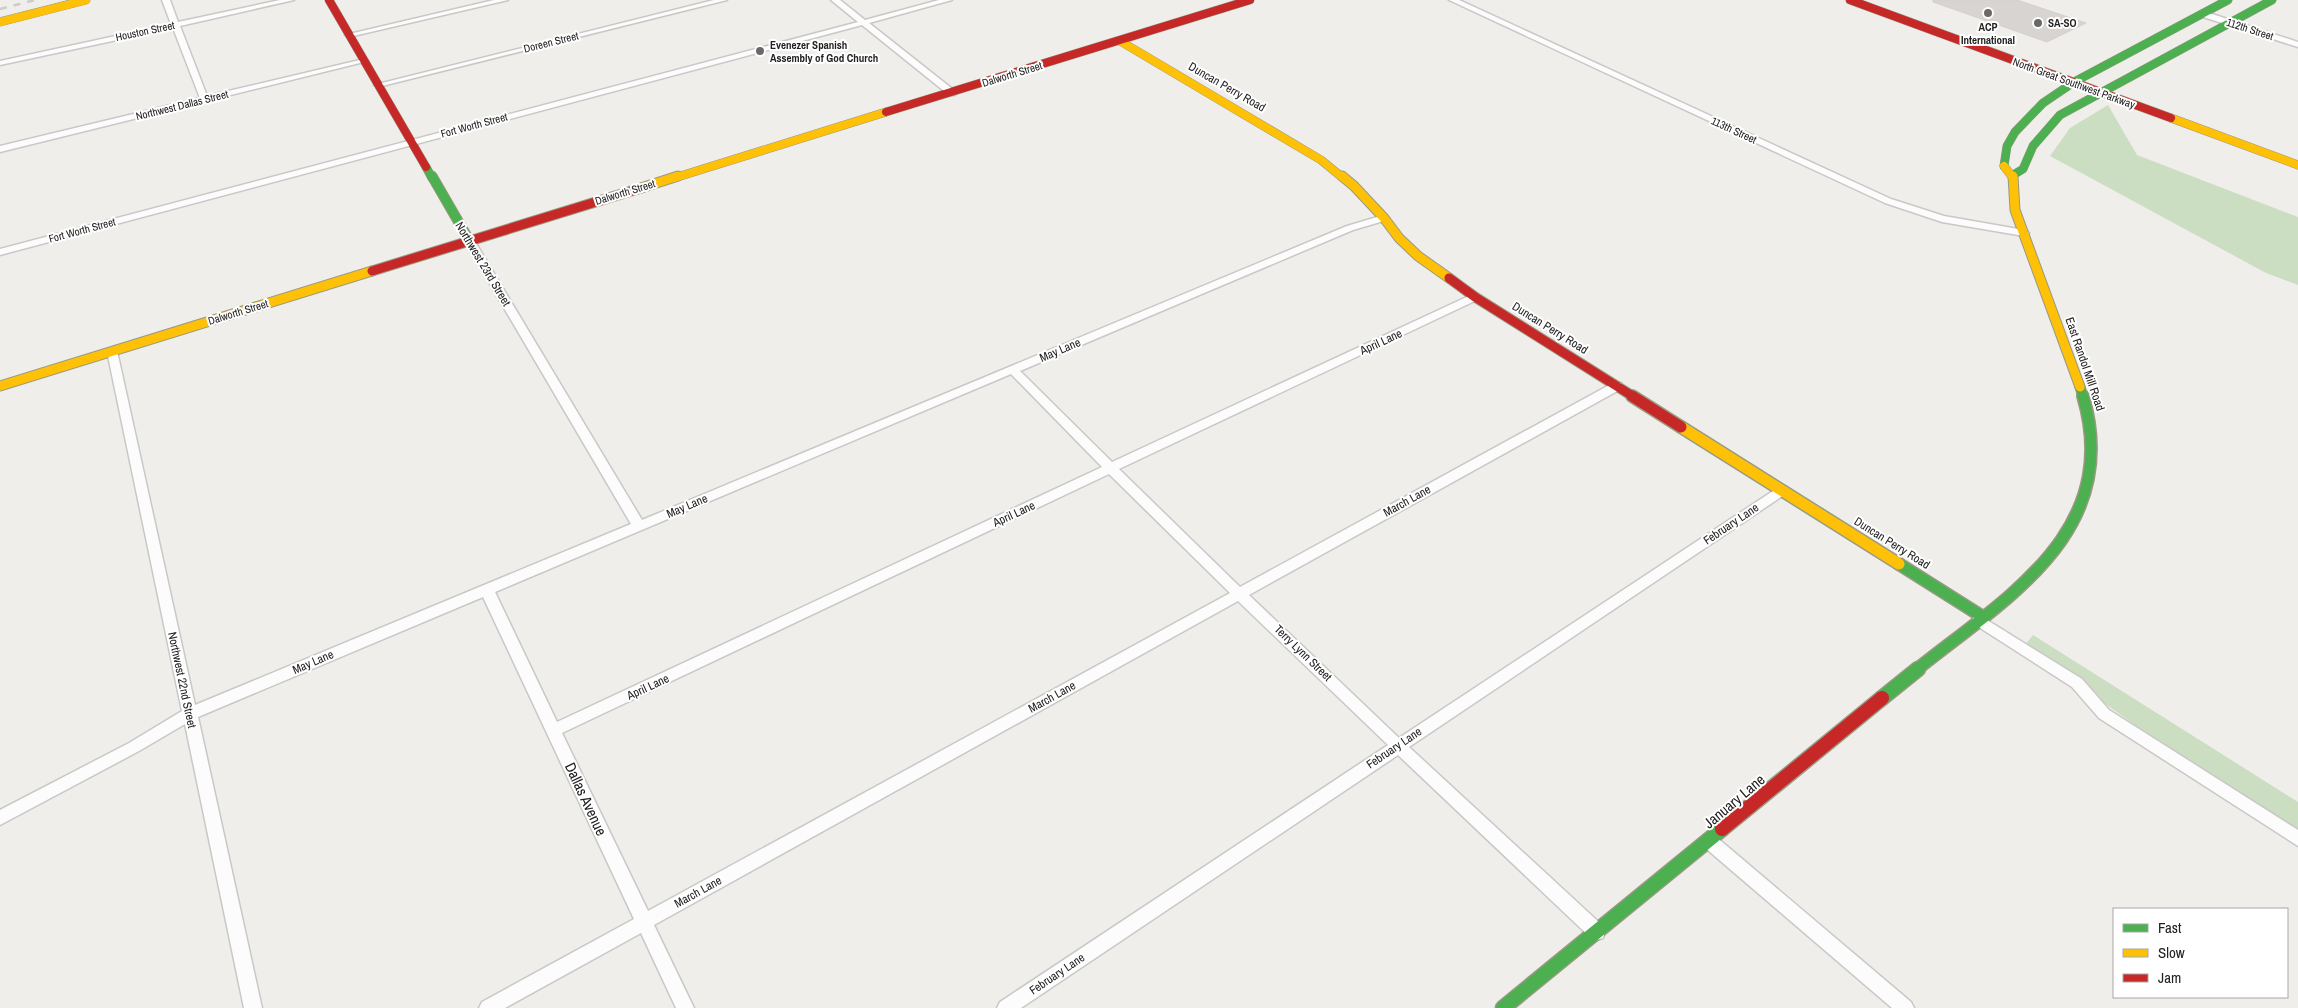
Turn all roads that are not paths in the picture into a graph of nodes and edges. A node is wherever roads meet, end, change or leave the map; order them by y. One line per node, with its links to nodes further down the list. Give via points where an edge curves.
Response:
1 (86, 0): 15 (street)
2 (166, 0): 18 (street)
3 (290, 0): 18 (street, Houston Street)
4 (329, 0): 19 (street, Northwest 23rd Street)
5 (504, 0): 19 (street)
6 (723, 0): 27 (street, Doreen Street)
7 (835, 0): 16 (street)
8 (948, 0): 16 (street, Fort Worth Street)
9 (1250, 0): 20 (street, Dalworth Street)
10 (1453, 0): 38 (street, 113th Street, via 1888,200 1942,219)
11 (1850, 0): 26 (street, North Great Southwest Parkway)
12 (2228, 0): 14 (street, East Randol Mill Road)
13 (2272, 0): 17 (street)
14 (2203, 14): 17 (street, 112th Street); 25 (street, East Randol Mill Road)
15 (0, 22)
16 (863, 22): 30 (street); 33 (street, Fort Worth Street)
17 (2230, 23): 21 (street, 112th Street); 28 (street)
18 (174, 24): 24 (street, Houston Street); 31 (street)
19 (349, 35): 23 (street, Northwest 23rd Street)
20 (1120, 41): 30 (street, Dalworth Street); 37 (street, Duncan Perry Road, via 1321,160 1354,186)
21 (2298, 44)
22 (2037, 56): 25 (street, North Great Southwest Parkway)
23 (364, 60): 27 (street, Northwest 23rd Street); 31 (street, Northwest Dallas Street)
24 (0, 62)
25 (2088, 76): 26 (street, East Randol Mill Road); 28 (street, North Great Southwest Parkway)
26 (2074, 82): 29 (street, North Great Southwest Parkway); 36 (street, East Randol Mill Road, via 2043,103 2015,132 2006,146 2003,165)
27 (378, 84): 33 (street, Northwest 23rd Street)
28 (2113, 85): 29 (street); 32 (street, North Great Southwest Parkway)
29 (2099, 92): 35 (street, North Great Southwest Parkway); 36 (street, via 2060,115 2034,143 2023,169)
30 (952, 93): 39 (street, Dalworth Street)
31 (204, 99): 34 (street, Northwest Dallas Street)
32 (2234, 129)
33 (410, 142): 39 (street, Northwest 23rd Street); 40 (street, Fort Worth Street)
34 (0, 149)
35 (2298, 166)
36 (2013, 175): 38 (street, East Randol Mill Road, via 2015,210)
37 (1384, 218): 41 (street, Duncan Perry Road, via 1418,256); 43 (street, May Lane, via 1350,228)
38 (2024, 232): 51 (street, East Randol Mill Road, via 2086,402 2094,460 2074,526 2047,561)
39 (469, 240): 42 (street, Dalworth Street); 48 (street, Northwest 23rd Street)
40 (0, 252)
41 (1475, 297): 45 (street, Duncan Perry Road); 46 (street, April Lane)
42 (112, 351): 44 (street, Dalworth Street); 52 (street, Northwest 22nd Street)
43 (1013, 370): 46 (street, Terry Lynn Street); 48 (street, May Lane)
44 (0, 386)
45 (1617, 386): 47 (street, Duncan Perry Road); 50 (street, March Lane)
46 (1110, 469): 50 (street, Terry Lynn Street); 53 (street, April Lane)
47 (1782, 490): 51 (street, Duncan Perry Road); 54 (street, February Lane)
48 (639, 526): 49 (street, May Lane)
49 (487, 590): 52 (street, May Lane); 53 (street, Dallas Avenue)
50 (1240, 593): 54 (street, Terry Lynn Street); 58 (street, March Lane)
51 (1981, 618): 56 (street, via 2076,683 2104,714); 57 (street, January Lane)
52 (190, 714): 55 (street, May Lane); 60 (street, Northwest 22nd Street)
53 (554, 730): 58 (street, Dallas Avenue)
54 (1399, 745): 59 (street, Terry Lynn Street); 63 (street, February Lane)
55 (0, 818)
56 (2298, 840)
57 (1709, 841): 59 (street, January Lane); 65 (street)
58 (644, 922): 61 (street, March Lane); 62 (street, Dallas Avenue)
59 (1597, 932): 64 (street, January Lane)
60 (253, 1008)
61 (488, 1008)
62 (685, 1008)
63 (1006, 1008)
64 (1503, 1008)
65 (1905, 1008)

